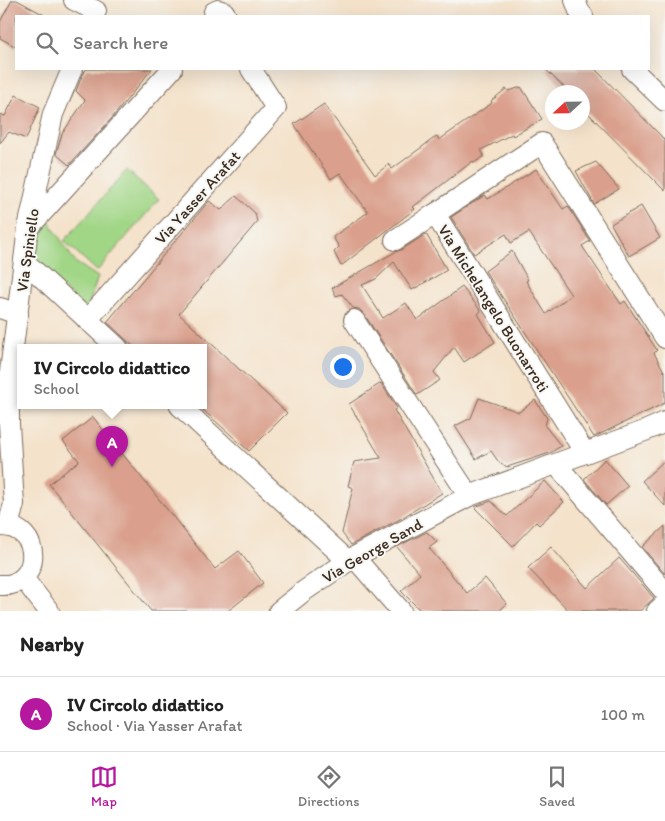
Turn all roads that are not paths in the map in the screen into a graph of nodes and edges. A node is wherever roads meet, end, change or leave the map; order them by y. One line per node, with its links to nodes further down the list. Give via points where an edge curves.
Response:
1 (74, 0): 3 (street)
2 (575, 0): 4 (street)
3 (97, 9)
4 (582, 15)
5 (72, 70): 11 (street, Via Spiniello, via 53,114)
6 (171, 70): 11 (street)
7 (252, 70): 15 (street, Via Yasser Arafat, via 276,108)
8 (633, 70): 9 (street)
9 (665, 101)
10 (435, 214): 12 (street); 17 (street, Via Michelangelo Buonarroti, via 542,143); 21 (street, Via Michelangelo Buonarroti)
11 (28, 228): 13 (street, Via Spiniello)
12 (395, 240)
13 (25, 262): 14 (street, Via Spiniello); 15 (street)
14 (9, 311): 23 (street, Via Spiniello)
15 (88, 320): 18 (street)
16 (354, 320): 24 (street)
17 (665, 338)
18 (114, 344)
19 (183, 409): 26 (street)
20 (665, 422): 21 (street, Via George Sand)
21 (585, 453): 22 (street, Via George Sand)
22 (556, 464): 24 (street, Via George Sand); 29 (street)
23 (6, 472): 25 (street, Via Spiniello, via 14,504)
24 (469, 496): 26 (street, Via George Sand)
25 (4, 526): 27 (street, Via Spiniello, via 18,530 32,547 33,559)
26 (351, 559): 32 (street, Via George Sand); 33 (street)
27 (23, 578): 28 (street, via 13,584); 31 (street)
28 (0, 585)
29 (665, 592)
30 (665, 604): 34 (street)
31 (50, 611)
32 (279, 611)
33 (401, 611)
34 (657, 611)

